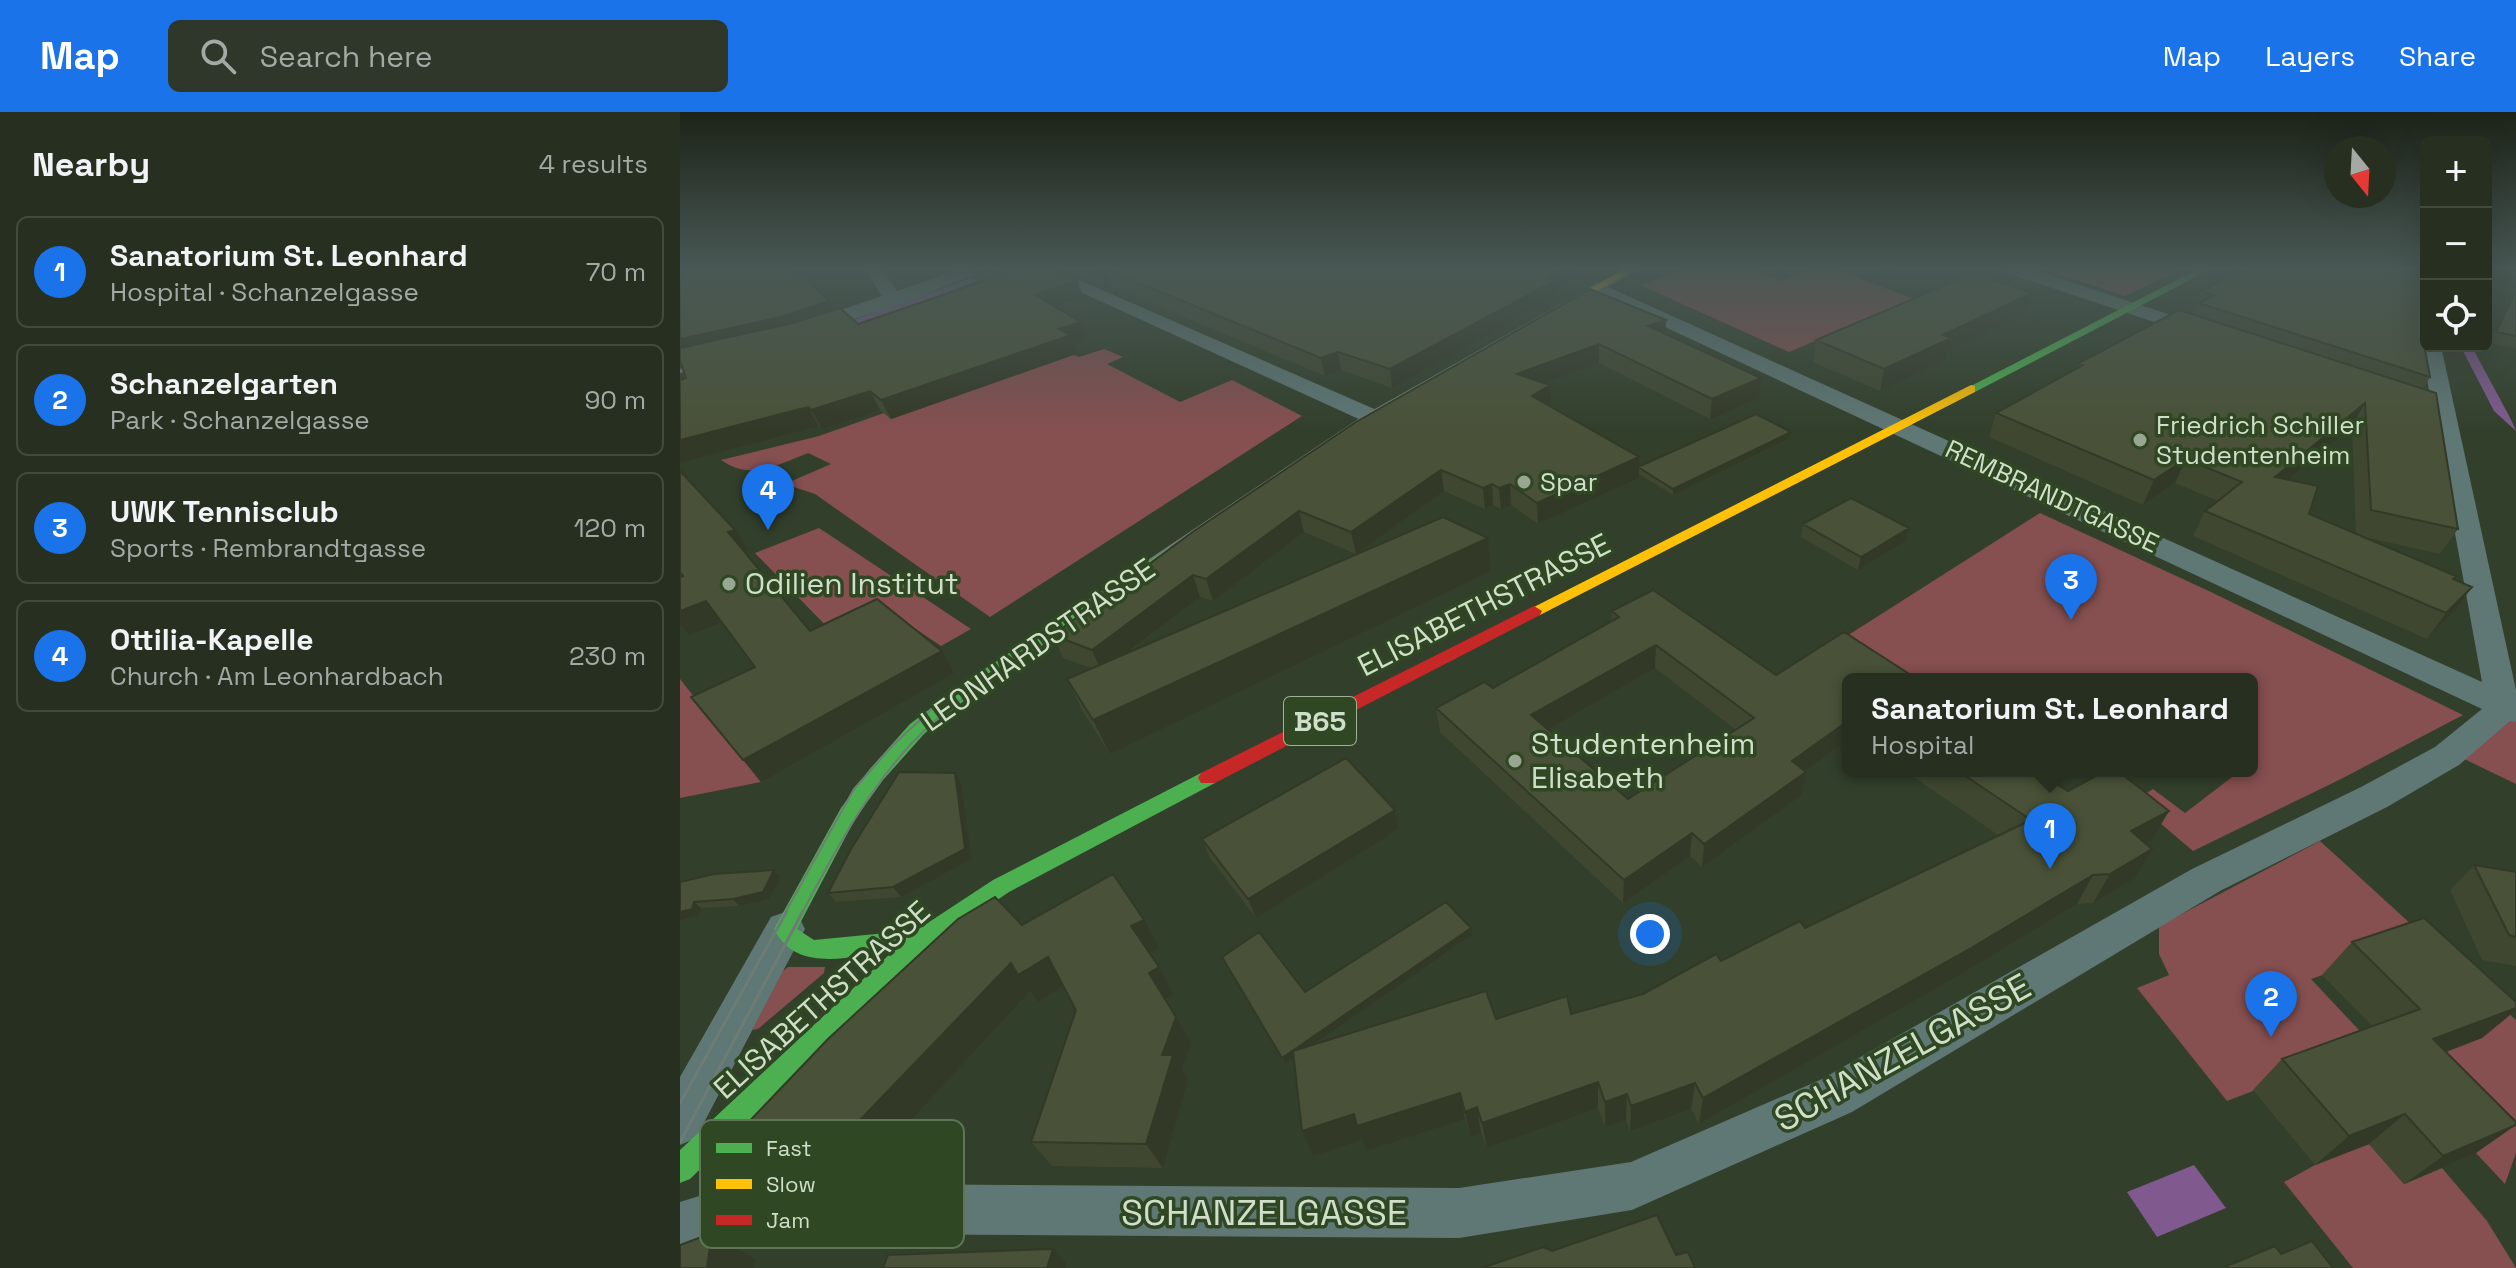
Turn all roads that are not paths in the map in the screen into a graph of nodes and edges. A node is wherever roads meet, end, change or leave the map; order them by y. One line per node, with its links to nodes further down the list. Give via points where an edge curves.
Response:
1 (824, 323): 8 (street)
2 (1160, 323): 13 (street)
3 (1536, 323): 7 (main road)
4 (1674, 323): 14 (street, REMBRANDTGASSE)
5 (2102, 323): 14 (main road, ELISABETHSTRASSE / B65)
6 (2176, 323): 9 (street)
7 (1520, 332)
8 (793, 333)
9 (2226, 340)
10 (2432, 352): 12 (street)
11 (2416, 403): 12 (street)
12 (2445, 413): 16 (street)
13 (1371, 417)
14 (1898, 424): 16 (street, REMBRANDTGASSE); 18 (main road, ELISABETHSTRASSE / B65, via 1154,805 1001,886)
15 (1183, 542): 17 (main road, LEONHARDSTRASSE, via 971,686 917,729 876,775)
16 (2511, 709): 23 (street, SCHANZELGASSE, via 2447,756 2206,880 1836,1096 1632,1186 1459,1213)
17 (785, 929): 18 (main road, via 790,938 812,950); 20 (street, LEONHARDSTRASSE)
18 (921, 939): 19 (main road, ELISABETHSTRASSE / B65)
19 (731, 1120)
20 (680, 1122)
21 (700, 1150): 22 (main road, ELISABETHSTRASSE / B65)
22 (680, 1169)
23 (964, 1210)
24 (700, 1221): 25 (street, SCHANZELGASSE)
25 (680, 1227)

